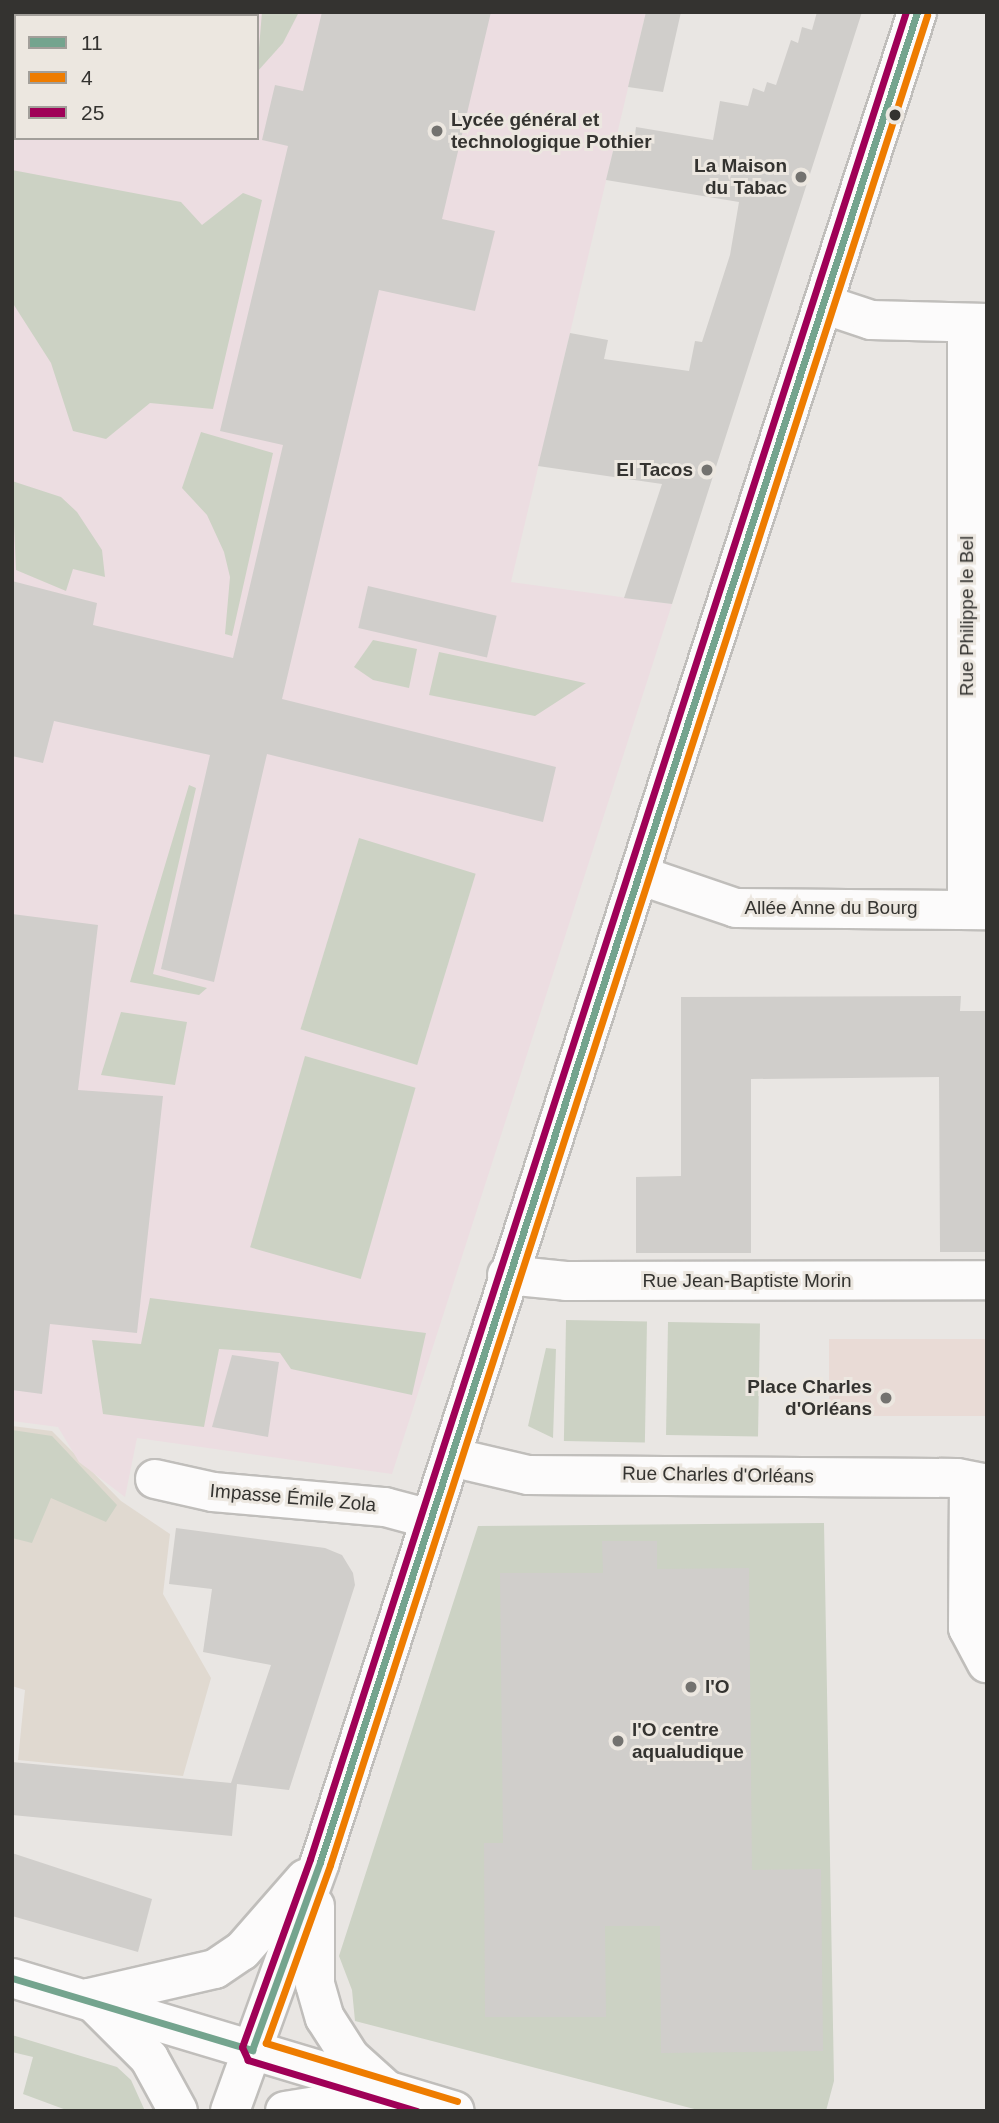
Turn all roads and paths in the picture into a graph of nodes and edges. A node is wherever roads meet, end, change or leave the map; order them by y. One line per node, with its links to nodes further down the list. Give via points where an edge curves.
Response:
1 (917, 12): 2 (street)
2 (823, 304): 3 (street, via 871,320); 4 (street)
3 (977, 323): 5 (street, Rue Philippe le Bel)
4 (639, 875): 5 (street, Allée Anne du Bourg, via 736,908); 6 (street)
5 (977, 909)
6 (507, 1275): 7 (street, Rue Jean-Baptiste Morin, via 566,1281); 8 (street)
7 (987, 1280)
8 (451, 1457): 10 (street, Rue Charles d'Orléans, via 528,1475 957,1478); 11 (street)
9 (155, 1479): 11 (street, Impasse Émile Zola, via 213,1492 385,1507)
10 (978, 1484): 12 (street, via 968,1628 979,1657)
11 (430, 1519): 13 (street)
12 (987, 1663)
13 (320, 1862): 15 (street, via 242,1951 215,1969); 16 (street); 17 (street, via 312,1934 316,1984 325,2018 351,2057)
14 (12, 1978): 15 (street)
15 (89, 1998): 16 (street); 18 (street, via 149,2058)
16 (252, 2050): 17 (street); 19 (street)
17 (391, 2094): 20 (street); 21 (street)
18 (178, 2111)
19 (230, 2111)
20 (285, 2111)
21 (454, 2111)

